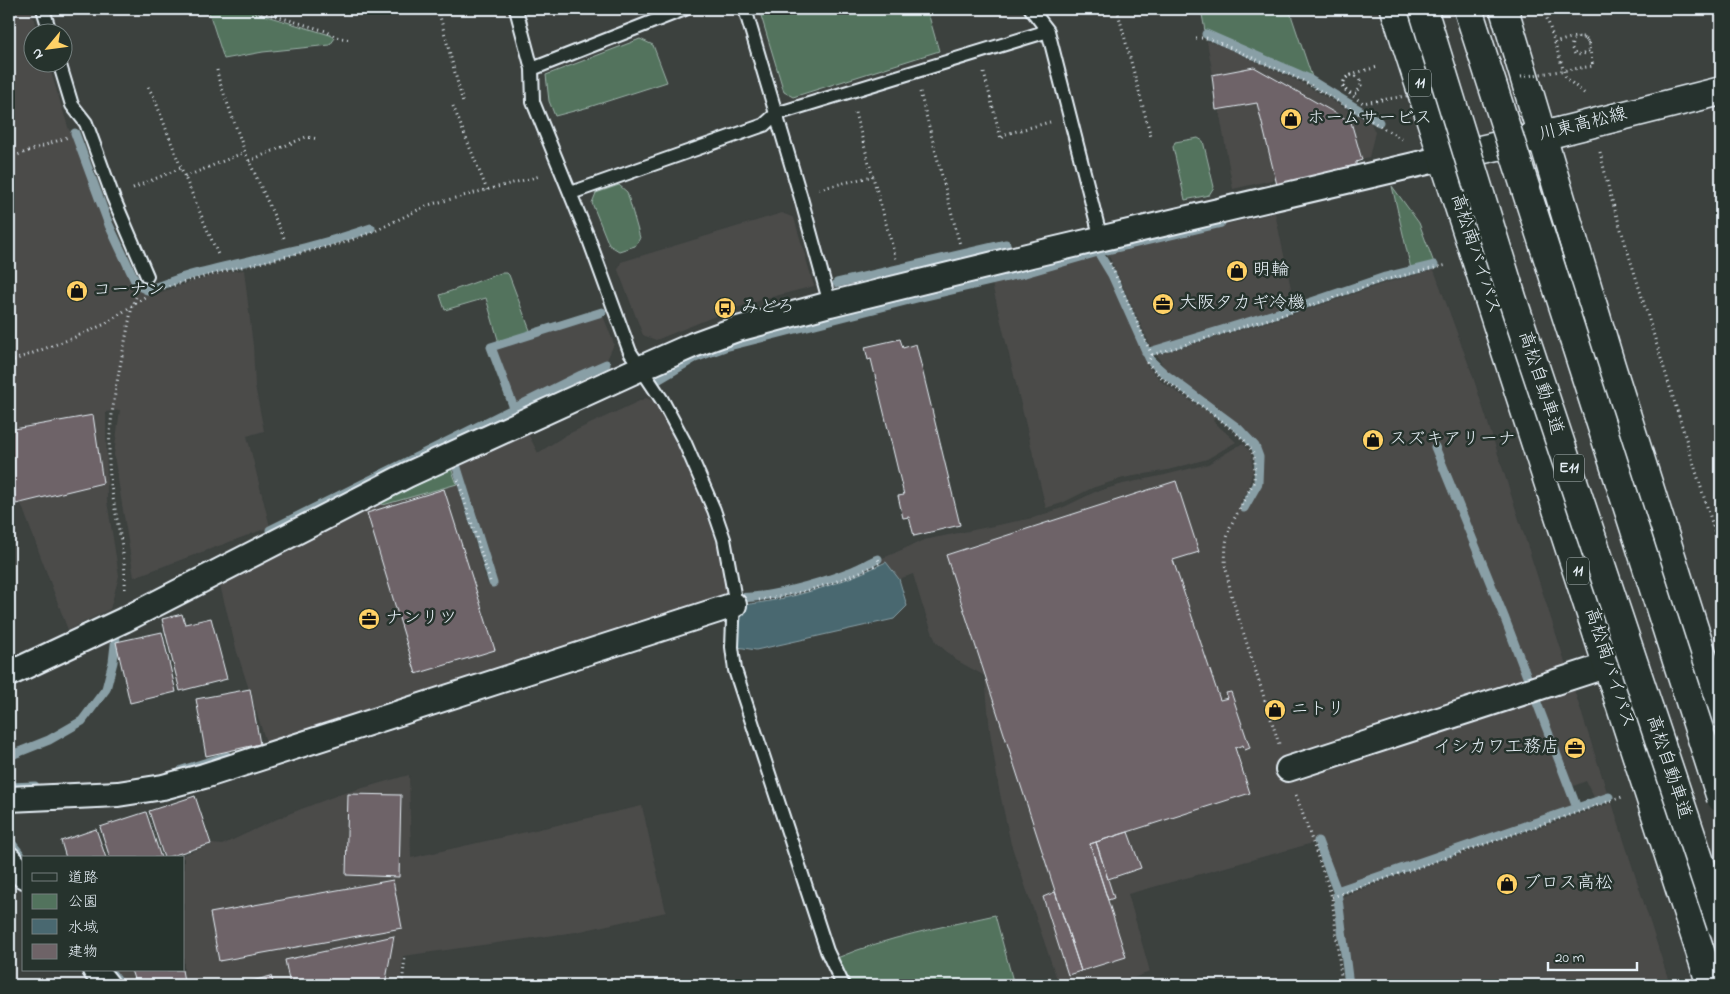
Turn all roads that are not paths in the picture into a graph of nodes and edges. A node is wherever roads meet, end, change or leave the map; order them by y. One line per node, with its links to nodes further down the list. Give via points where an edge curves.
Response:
1 (42, 9): 12 (lane)
2 (516, 9): 14 (lane)
3 (685, 9): 14 (lane)
4 (745, 9): 17 (lane)
5 (1031, 9): 13 (lane)
6 (1395, 9): 19 (main road, 高松南バイパス / 11)
7 (1417, 9): 19 (main road, 11, via 1434,63)
8 (1423, 9): 34 (main road, 高松自動車道 / E11, bridge, via 1513,301)
9 (1468, 9): 30 (main road, E11, bridge)
10 (1475, 9): 18 (main road, via 1487,47)
11 (1504, 9): 18 (main road)
12 (47, 22)
13 (1048, 31): 17 (lane); 21 (lane)
14 (532, 68): 20 (lane, via 533,102)
15 (62, 72): 22 (lane, via 72,105 86,122)
16 (1721, 91): 18 (main road, 川東高松線)
17 (776, 114): 20 (lane, via 764,125); 23 (lane)
18 (1542, 136): 19 (main road, 川東高松線); 28 (main road)
19 (1444, 158): 21 (street); 26 (main road, 高松南バイパス / 11)
20 (571, 193): 24 (lane, via 630,352)
21 (1101, 239): 23 (street)
22 (147, 276)
23 (830, 304): 24 (street, via 734,330)
24 (641, 368): 25 (lane, via 684,441 714,510 726,547); 27 (street, via 407,475 124,620)
25 (734, 606): 31 (street, via 163,787 118,794); 37 (lane, via 732,647 735,670 824,942)
26 (1608, 665): 29 (street); 38 (main road, 高松南バイパス / 11)
27 (9, 674)
28 (1721, 714)
29 (1288, 769)
30 (1721, 798)
31 (9, 799)
32 (9, 859): 33 (street)
33 (22, 874)
34 (1721, 925)
35 (97, 972): 36 (street)
36 (107, 985)
37 (843, 985)
38 (1711, 985)

